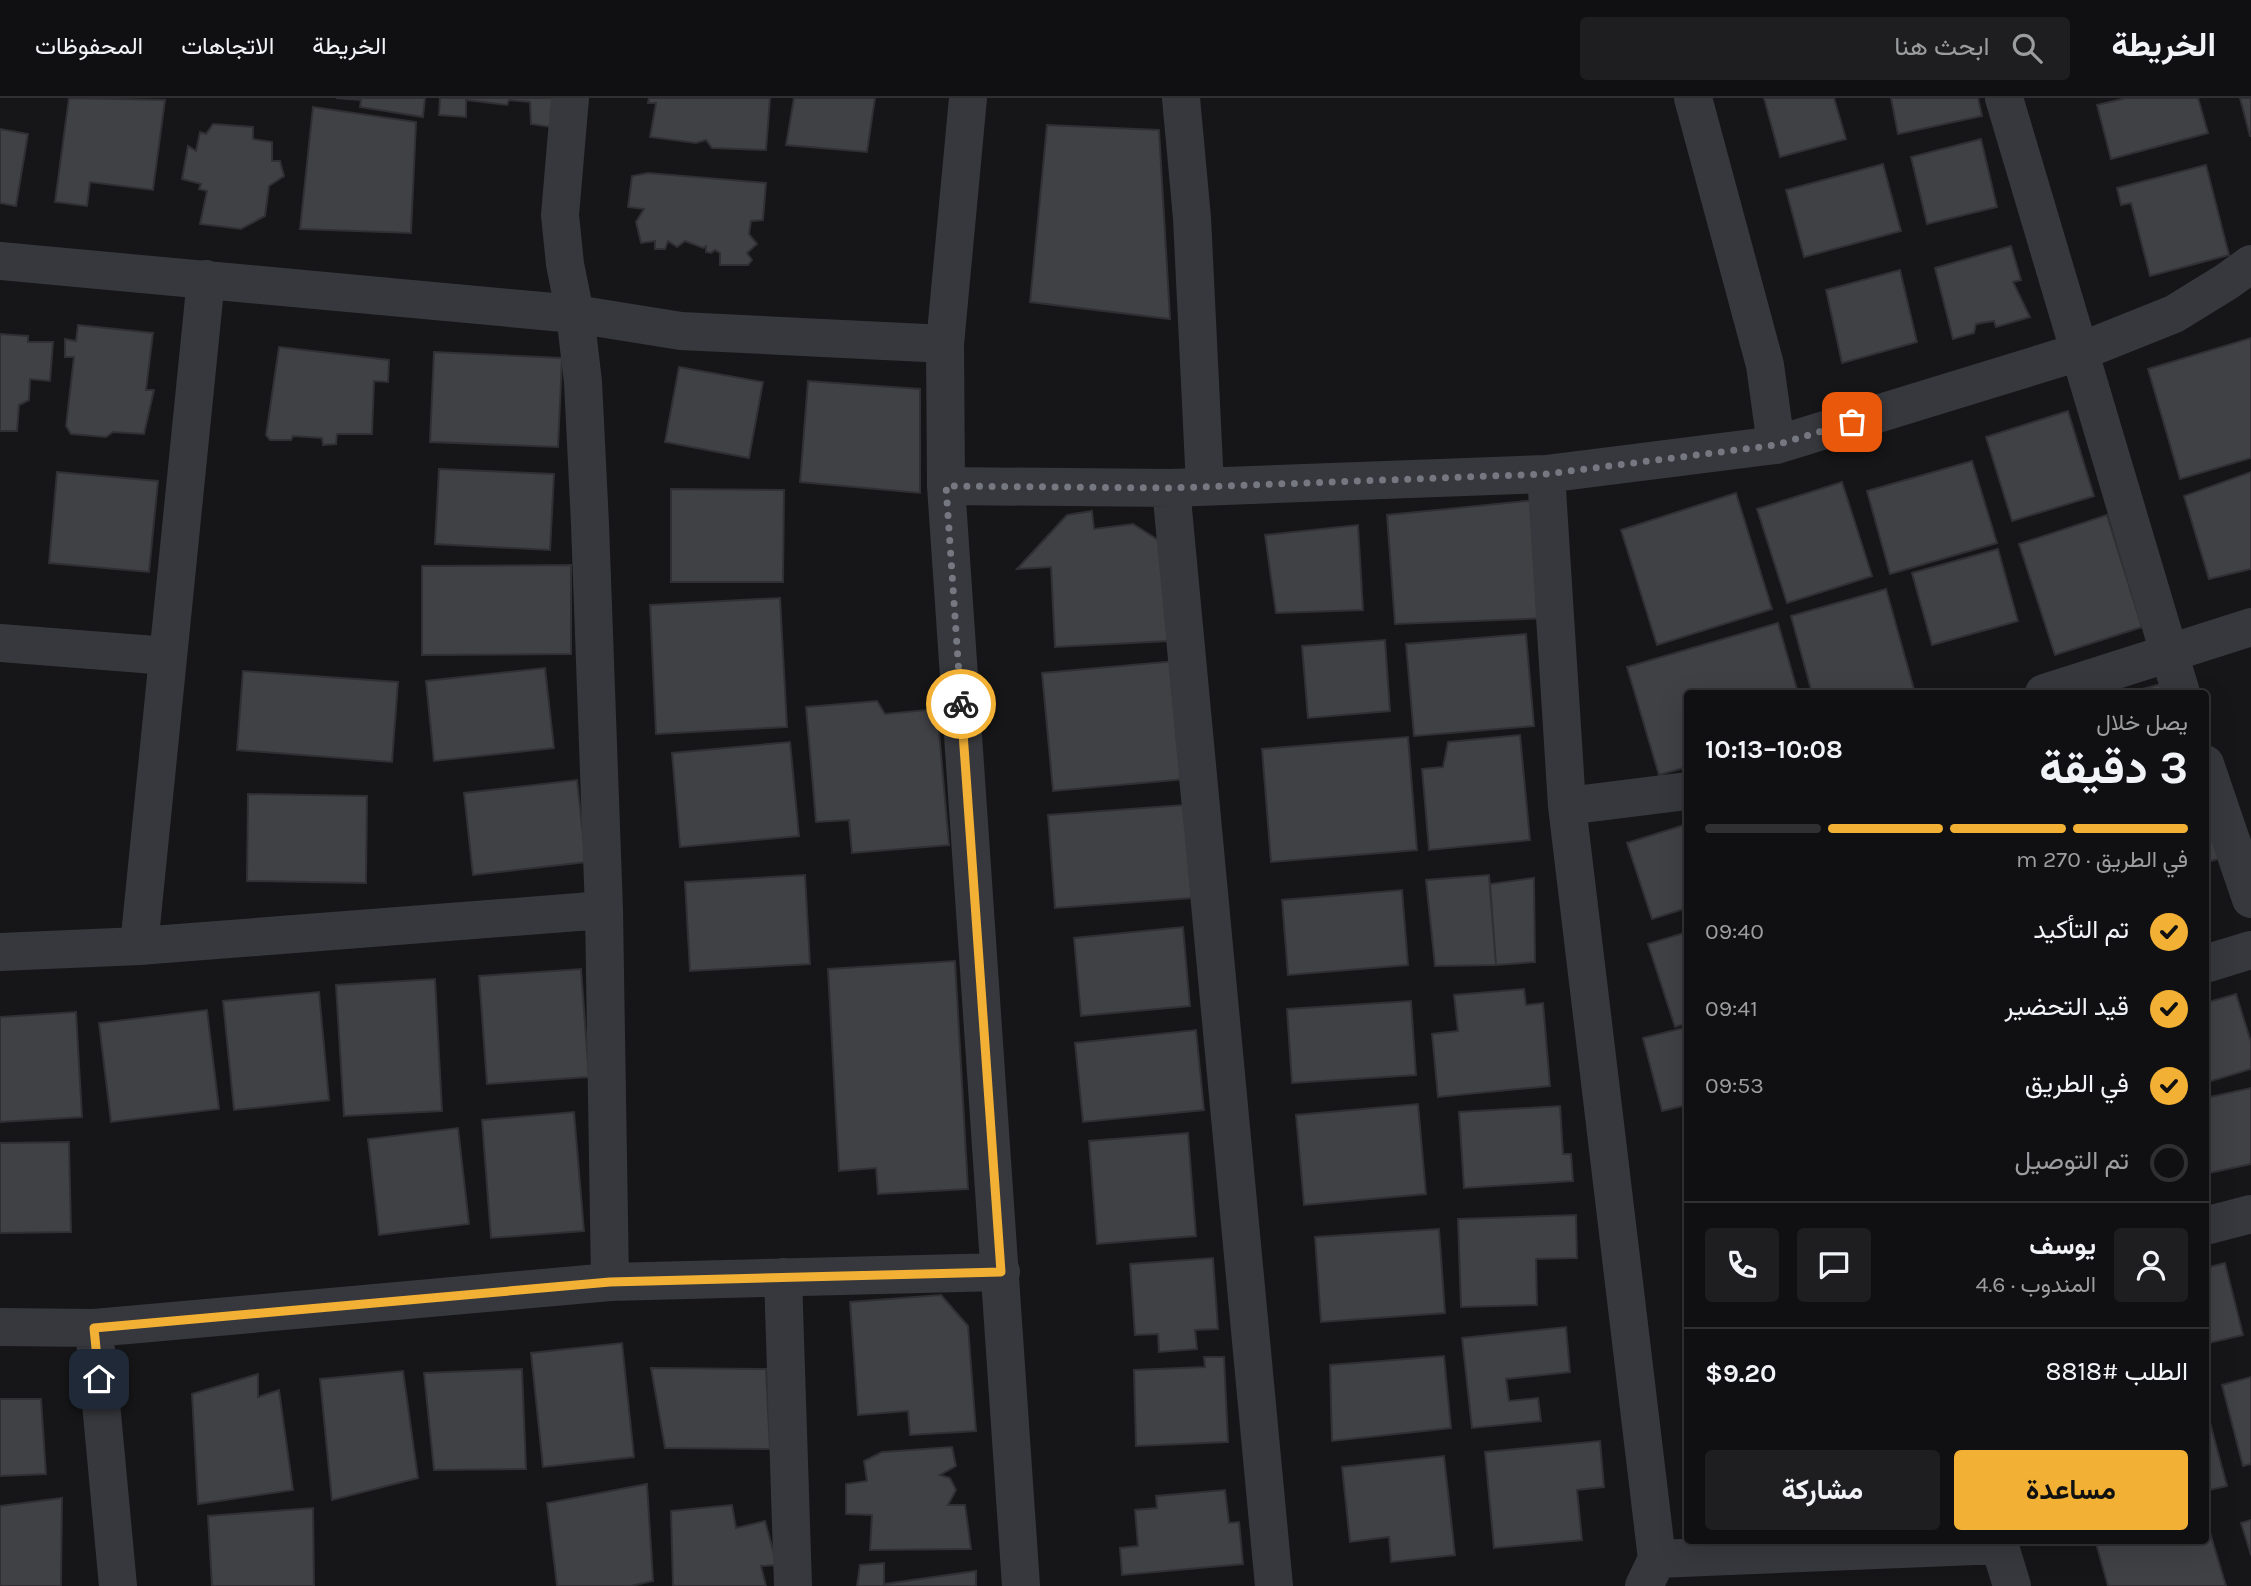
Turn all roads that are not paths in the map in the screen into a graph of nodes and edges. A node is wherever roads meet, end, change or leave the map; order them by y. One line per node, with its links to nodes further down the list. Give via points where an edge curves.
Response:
1 (570, 98): 9 (street, via 561,215)
2 (968, 98): 10 (street)
3 (1181, 98): 15 (street, via 1192,219)
4 (1693, 98): 12 (street, via 1765,365)
5 (2004, 98): 11 (street)
6 (0, 261): 8 (street)
7 (2251, 264): 11 (street, via 2174,314)
8 (206, 279): 9 (street); 19 (street)
9 (575, 314): 10 (street, via 681,331); 26 (street, via 590,511)
10 (945, 344): 14 (street)
11 (2079, 352): 12 (street); 18 (street)
12 (1776, 445): 13 (street)
13 (1546, 474): 15 (street); 24 (street)
14 (946, 486): 15 (street); 33 (street)
15 (1188, 487): 44 (street)
16 (2251, 627): 18 (street)
17 (0, 643): 19 (street)
18 (2167, 654): 20 (street); 21 (street)
19 (168, 656): 27 (street)
20 (2053, 690)
21 (2180, 690)
22 (2209, 776): 25 (street)
23 (1684, 791): 24 (street)
24 (1567, 806): 40 (street)
25 (2251, 899)
26 (604, 910): 27 (street); 35 (street)
27 (139, 946): 29 (street)
28 (2251, 950): 30 (street)
29 (0, 951)
30 (2209, 963)
31 (2251, 1214): 32 (street)
32 (2209, 1225)
33 (1001, 1272): 34 (street); 43 (street)
34 (783, 1277): 35 (street); 42 (street)
35 (610, 1282): 37 (street)
36 (0, 1327): 37 (street)
37 (94, 1328): 41 (street)
38 (1987, 1544): 40 (street)
39 (1999, 1544): 45 (street)
40 (1650, 1573)
41 (118, 1586)
42 (793, 1586)
43 (1021, 1586)
44 (1274, 1586)
45 (2012, 1586)

